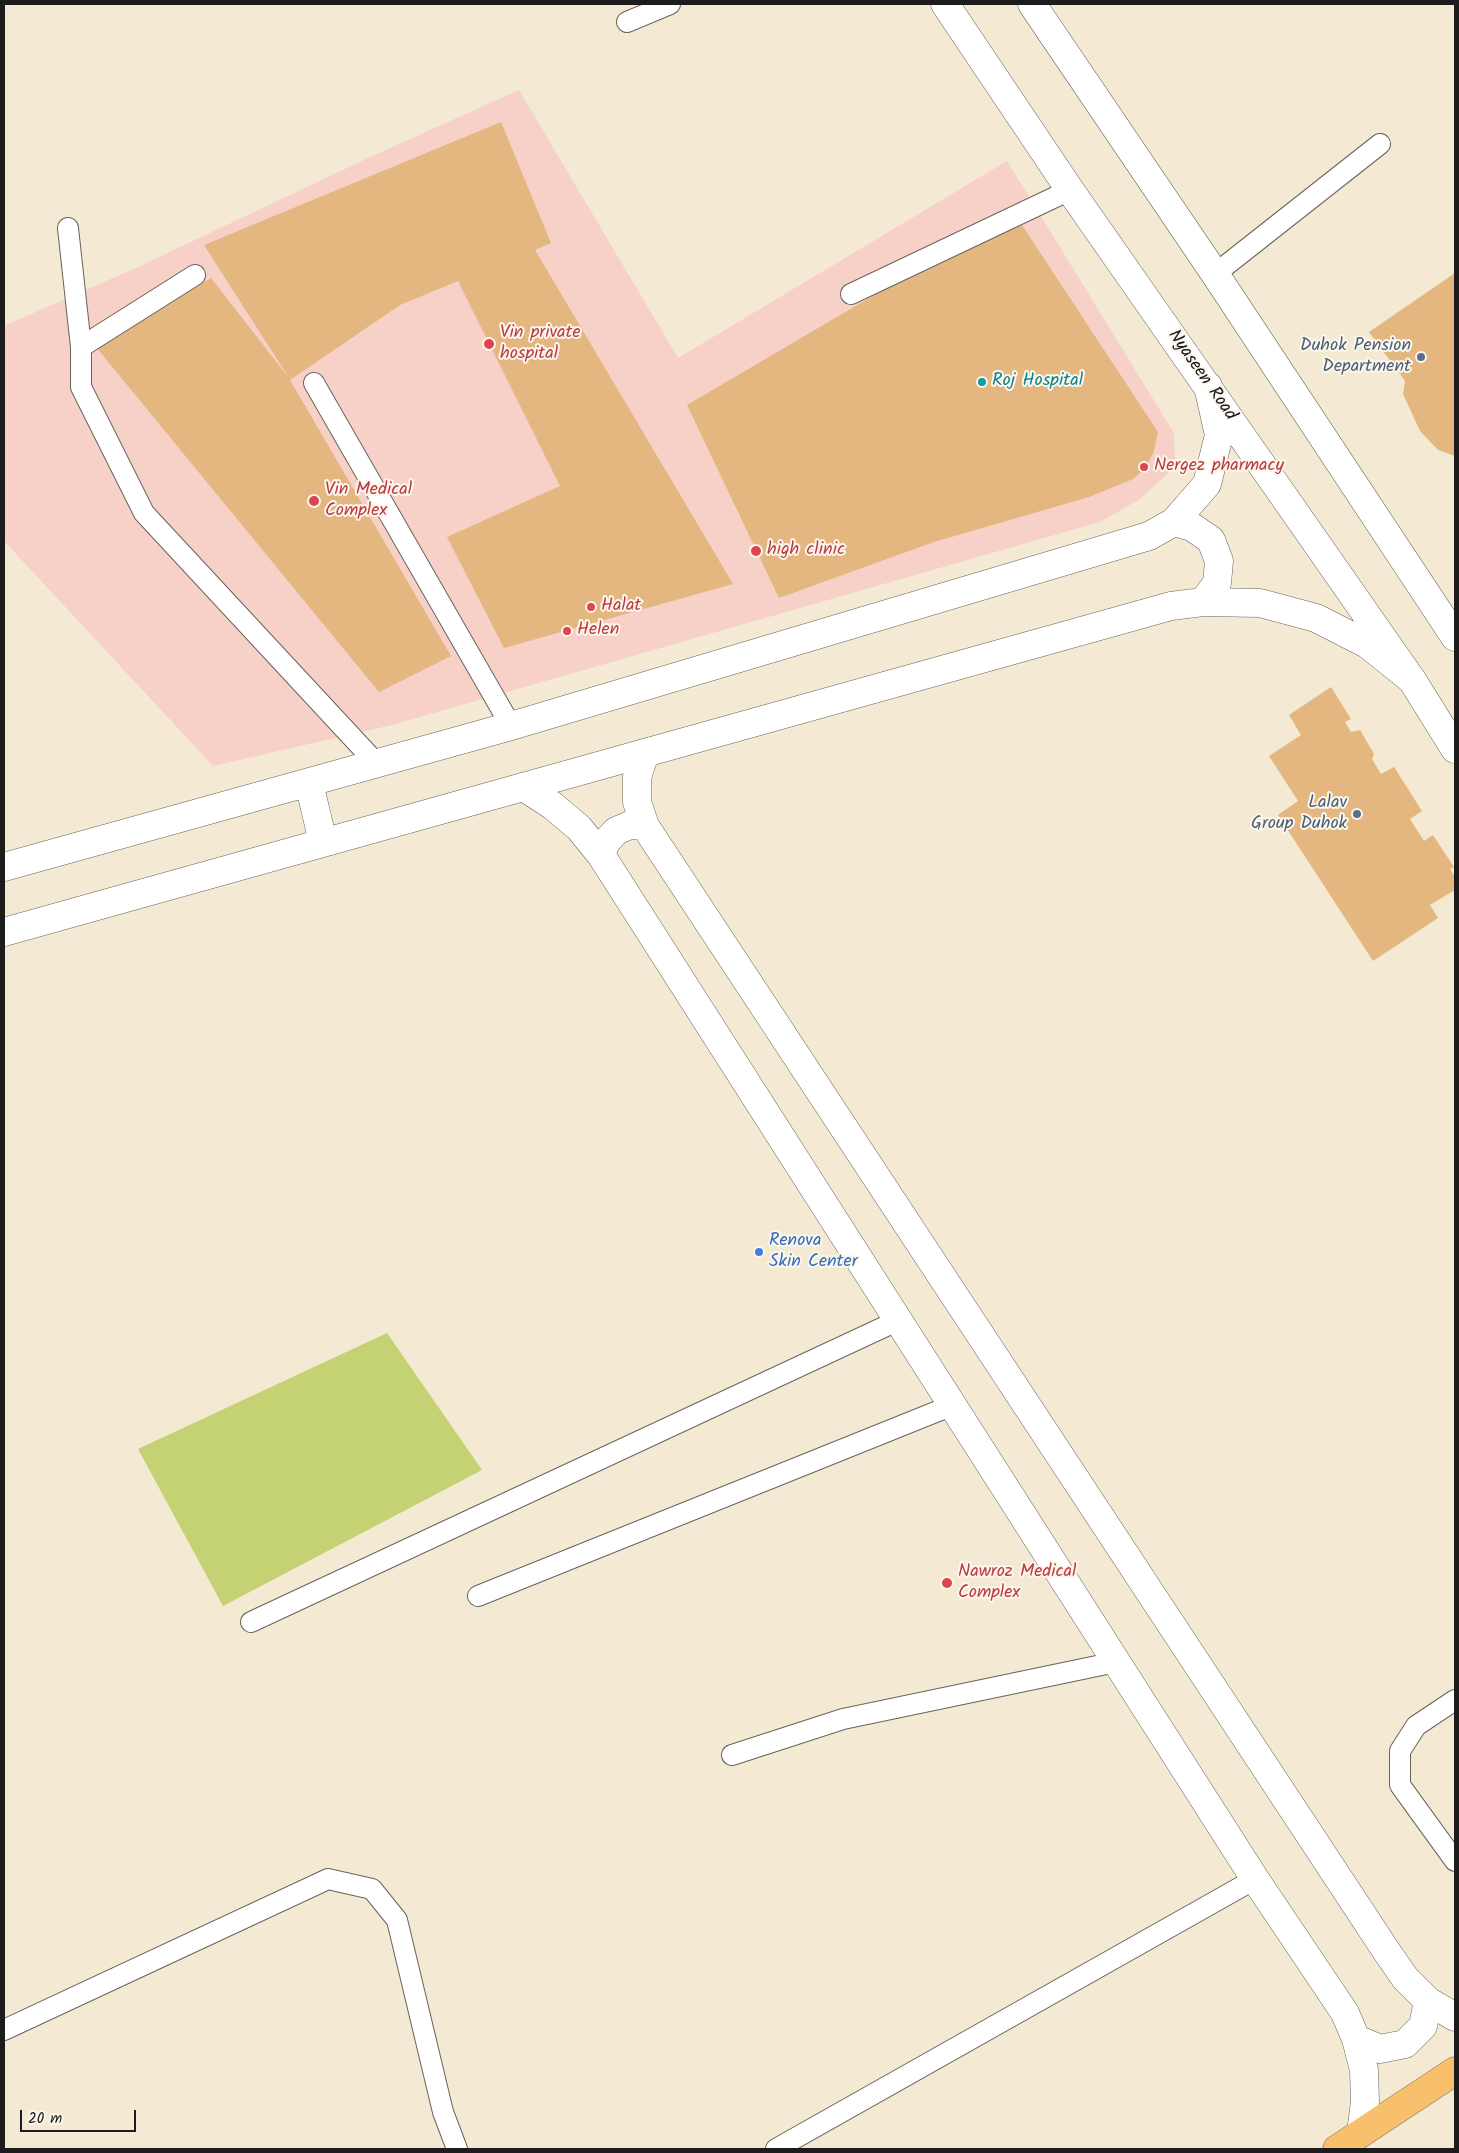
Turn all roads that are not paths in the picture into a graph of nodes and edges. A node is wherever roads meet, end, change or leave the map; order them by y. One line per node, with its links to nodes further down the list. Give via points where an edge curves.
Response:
1 (670, 4): 4 (lane)
2 (945, 4): 6 (street, Nyaseen Road)
3 (1032, 4): 8 (street)
4 (627, 22)
5 (1380, 144): 8 (lane)
6 (1070, 190): 10 (lane); 13 (street, Nyaseen Road)
7 (68, 228): 11 (lane)
8 (1215, 274): 16 (street)
9 (194, 275): 11 (lane)
10 (851, 294)
11 (81, 347): 21 (lane, via 81,387 144,513)
12 (314, 383): 18 (lane)
13 (1208, 386): 14 (street, via 1219,435 1207,484); 17 (street, Nyaseen Road)
14 (1174, 522): 15 (street, via 1211,540 1220,561 1217,583); 18 (street, via 1149,536)
15 (1203, 602): 17 (street, via 1260,603 1316,618 1367,644); 20 (street, via 1171,606)
16 (1455, 637)
17 (1412, 680): 19 (street, Nyaseen Road)
18 (511, 726): 21 (street)
19 (1455, 749)
20 (645, 753): 23 (street); 24 (street, via 638,777 637,802)
21 (377, 764): 22 (street)
22 (309, 783): 25 (street); 27 (street)
23 (524, 787): 25 (street); 26 (street, via 579,828)
24 (645, 826): 26 (street, via 630,825 616,831 606,842); 38 (street, via 1387,1952 1405,1978)
25 (323, 842): 28 (street)
26 (601, 855): 29 (street)
27 (4, 867)
28 (4, 932)
29 (899, 1320): 30 (street); 32 (lane)
30 (953, 1406): 31 (lane); 33 (street)
31 (478, 1596)
32 (252, 1622)
33 (1116, 1662): 35 (lane, via 843,1719); 37 (street)
34 (1455, 1700): 36 (lane, via 1416,1726 1400,1751 1400,1785)
35 (732, 1755)
36 (1455, 1861)
37 (1255, 1879): 41 (street, via 1345,2013); 45 (lane)
38 (1428, 2001): 39 (street); 41 (street, via 1423,2026 1405,2044 1380,2049)
39 (1455, 2018)
40 (4, 2030): 44 (lane, via 328,1879 372,1889 397,1920 443,2112)
41 (1356, 2039): 43 (street, via 1364,2070 1365,2102)
42 (1455, 2071): 43 (main road)
43 (1361, 2133): 46 (main road)
44 (457, 2149)
45 (776, 2149)
46 (1336, 2149)

